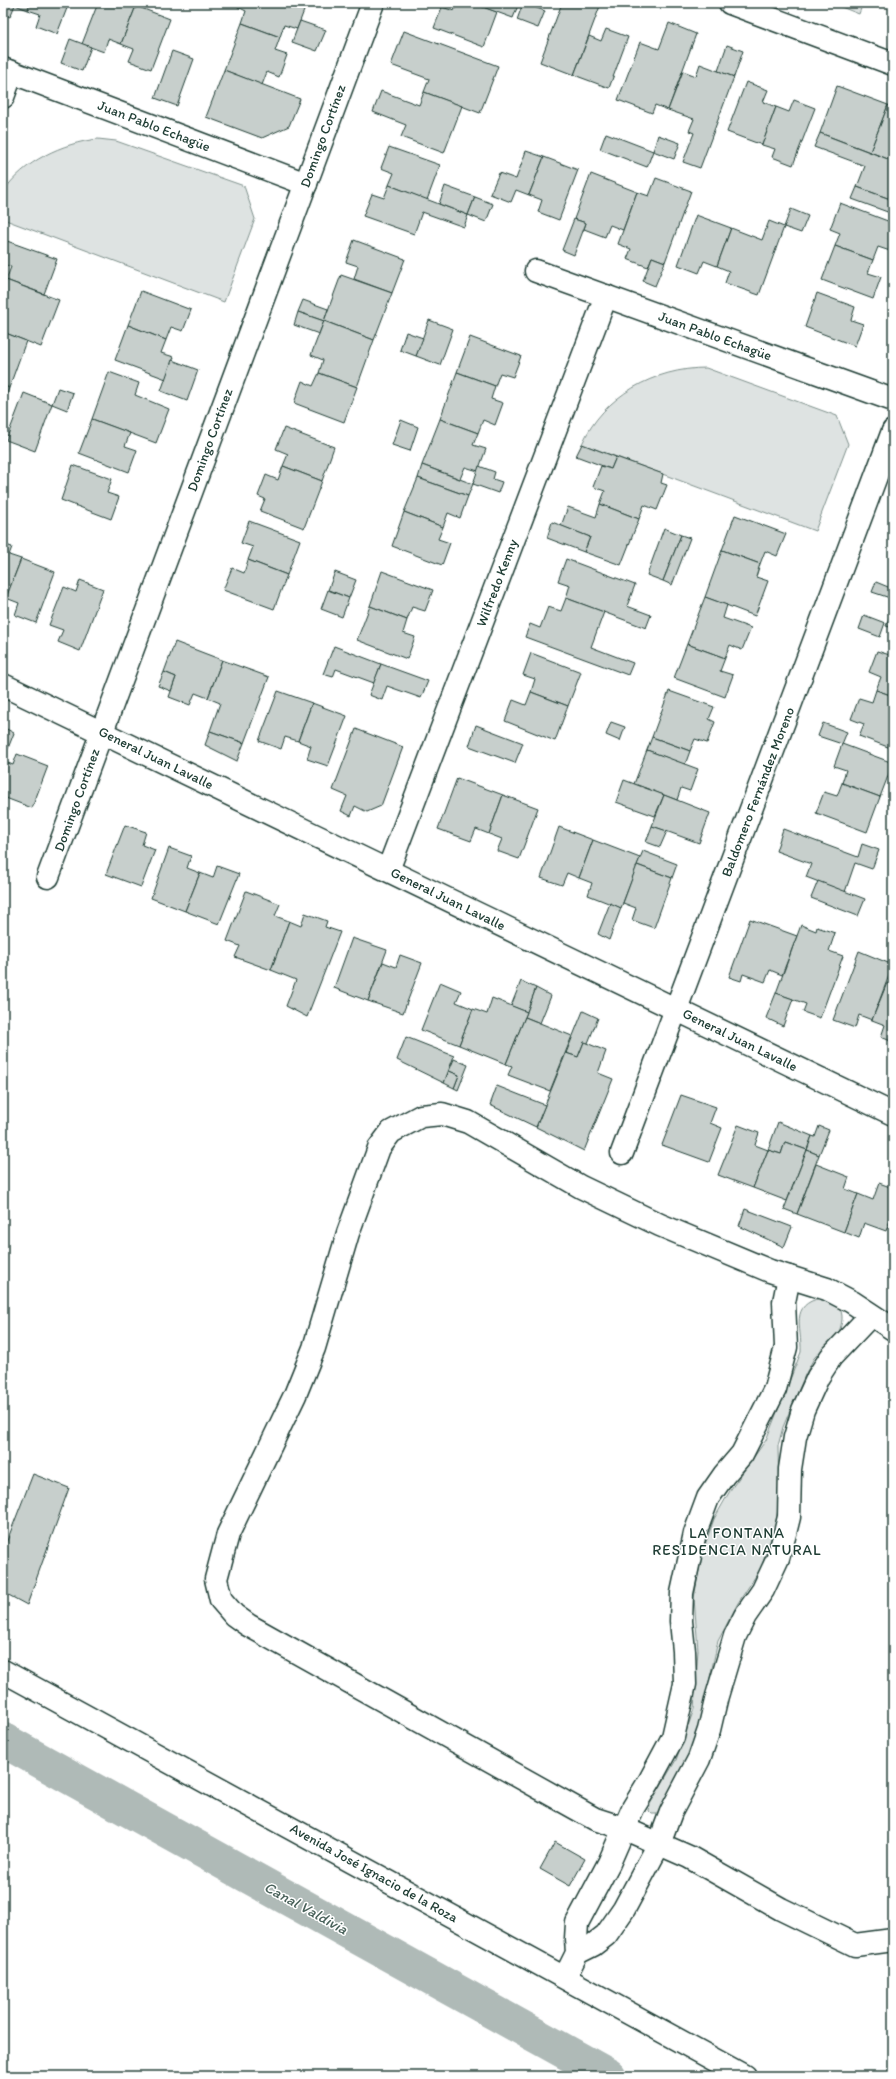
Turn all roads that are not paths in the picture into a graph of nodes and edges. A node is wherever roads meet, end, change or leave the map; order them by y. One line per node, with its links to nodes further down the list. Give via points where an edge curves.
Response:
1 (373, 3): 6 (street, Domingo Cortínez)
2 (730, 3): 3 (street)
3 (893, 64)
4 (8, 71): 5 (street); 6 (street, Juan Pablo Echagüe)
5 (3, 97)
6 (306, 184): 12 (street, Domingo Cortínez)
7 (536, 270): 8 (street, Juan Pablo Echagüe)
8 (606, 296): 9 (street, Juan Pablo Echagüe); 13 (street, Wilfredo Kenny)
9 (893, 400)
10 (893, 430): 15 (street, Baldomero Fernández Moreno)
11 (3, 685): 12 (street, General Juan Lavalle)
12 (102, 732): 13 (street, General Juan Lavalle); 14 (street, Domingo Cortínez)
13 (388, 870): 15 (street, General Juan Lavalle)
14 (48, 877)
15 (676, 1010): 16 (street, General Juan Lavalle); 17 (street, Baldomero Fernández Moreno)
16 (893, 1114)
17 (622, 1153)
18 (789, 1277): 19 (street, via 827,1289 852,1302); 22 (street, via 784,1302 786,1347 775,1389 742,1454 708,1498 694,1533 682,1593 680,1620 685,1684 673,1737); 22 (street, via 660,1224 581,1187 468,1122 442,1114 421,1116 392,1132 379,1148 348,1233 314,1348 295,1395 224,1546 216,1579 220,1600 234,1615 595,1819)
19 (870, 1316): 20 (street); 23 (street, via 831,1357 818,1377 803,1410 794,1437 788,1517 778,1558 763,1590 735,1636 699,1759 671,1812)
20 (893, 1329)
21 (3, 1671): 26 (street, Avenida José Ignacio de la Roza)
22 (623, 1828): 23 (street); 25 (street, via 610,1863 577,1924)
23 (659, 1844): 24 (street, via 689,1857 781,1909 855,1945); 25 (street, via 624,1909 606,1935)
24 (893, 1940)
25 (577, 1953): 26 (street)
26 (565, 1977): 27 (street, Avenida José Ignacio de la Roza)
27 (744, 2076)

